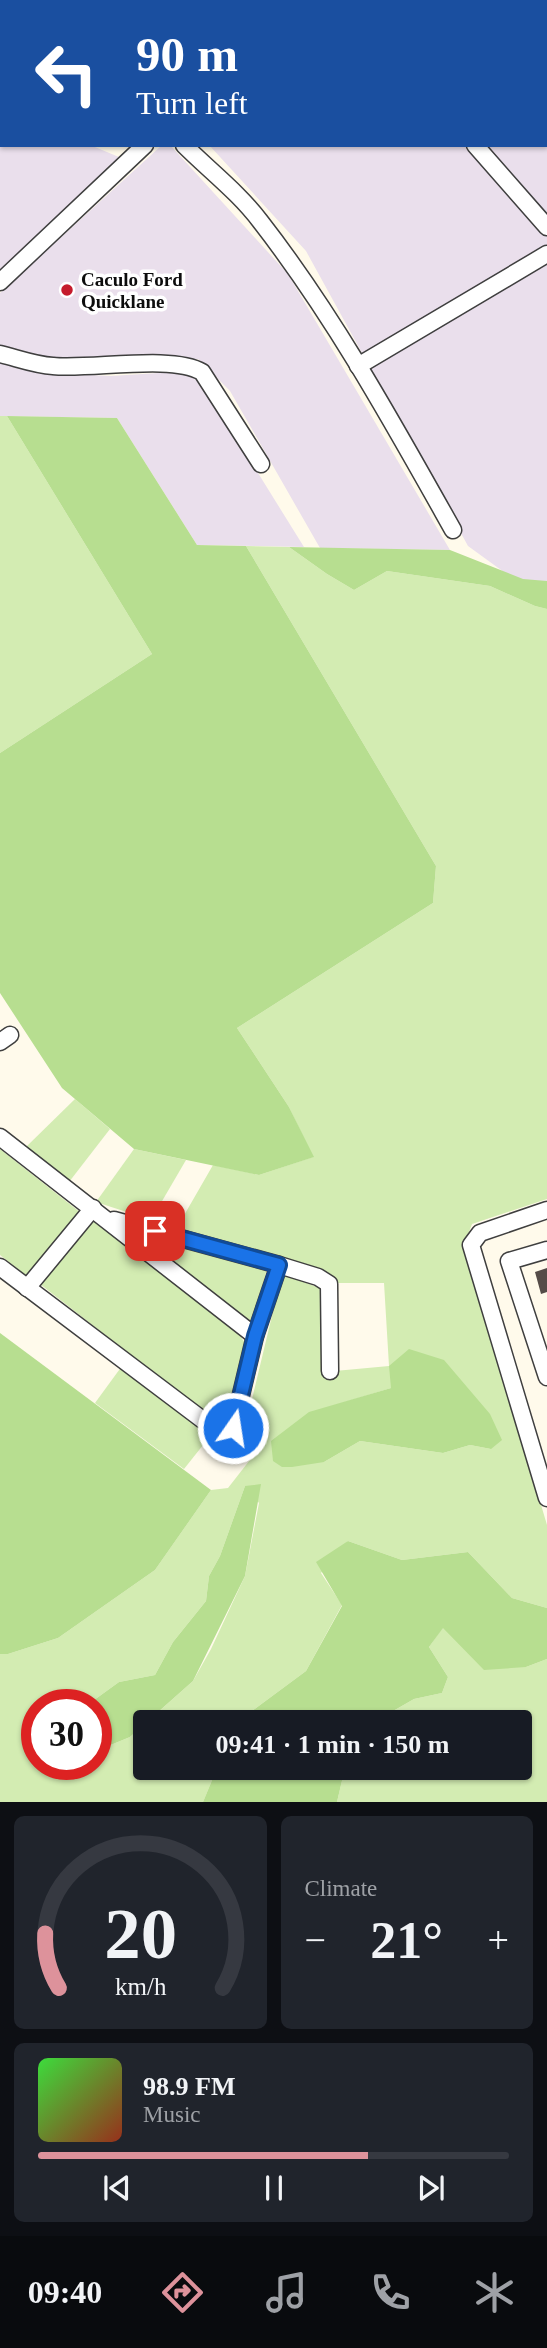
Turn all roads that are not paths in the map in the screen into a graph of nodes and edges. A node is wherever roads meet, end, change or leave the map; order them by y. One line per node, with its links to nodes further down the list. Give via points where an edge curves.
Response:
1 (143, 147): 6 (street)
2 (186, 147): 8 (street, via 258,218)
3 (477, 147): 4 (street)
4 (547, 227)
5 (547, 254): 8 (street)
6 (0, 282)
7 (0, 354): 9 (street, via 52,366 193,367 202,372)
8 (358, 366): 10 (street)
9 (261, 464)
10 (453, 530)
11 (0, 1137): 13 (street)
12 (547, 1210): 21 (street, via 480,1233 471,1245)
13 (99, 1213): 15 (street); 17 (street); 18 (street)
14 (547, 1250): 20 (street, via 509,1261)
15 (279, 1265): 18 (street); 19 (street, via 329,1284)
16 (0, 1267): 17 (street)
17 (27, 1288): 18 (street, via 220,1433 233,1428)
18 (255, 1336)
19 (330, 1371)
20 (547, 1377)
21 (547, 1498)

